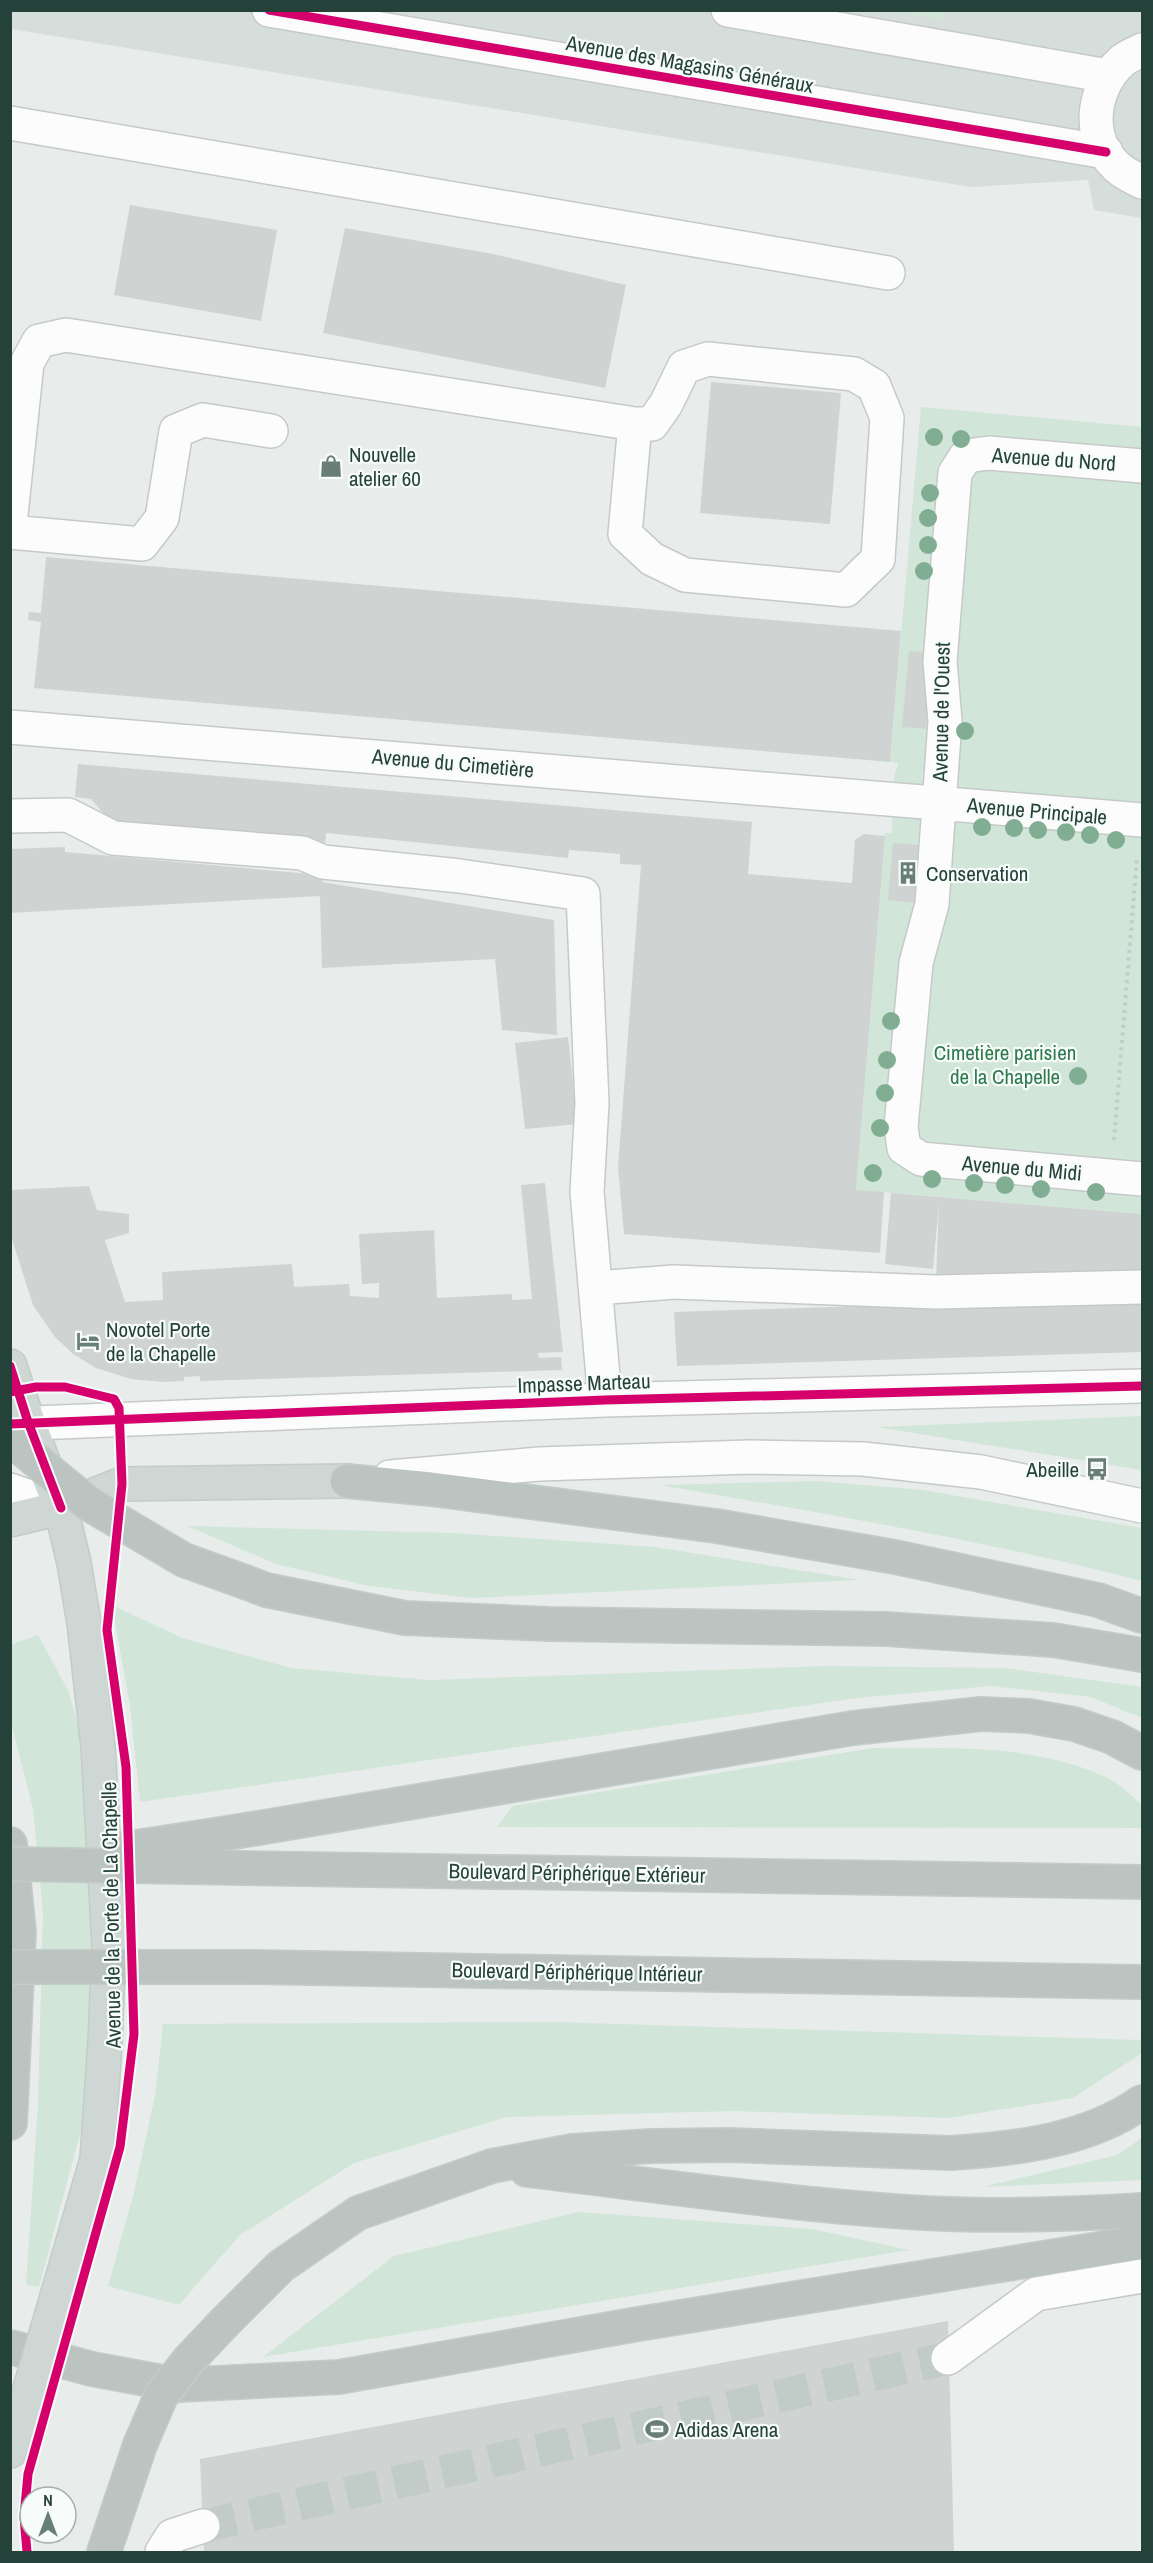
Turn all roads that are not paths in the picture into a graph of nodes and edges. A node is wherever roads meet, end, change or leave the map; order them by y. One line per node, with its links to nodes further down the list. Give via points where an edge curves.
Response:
1 (269, 10): 6 (street, Avenue des Magasins Généraux)
2 (728, 10): 4 (street)
3 (1143, 50): 4 (street, via 1124,59)
4 (1108, 76): 6 (street, via 1095,113)
5 (10, 123): 8 (street)
6 (1106, 152): 7 (street, via 1121,170)
7 (1143, 182)
8 (888, 273)
9 (635, 424): 9 (street, via 625,534 652,559 685,575 846,590 878,560 886,418 874,386 854,374 708,359 684,367 652,424); 13 (street, via 66,335 39,341 27,363)
10 (272, 431): 14 (street, via 203,420 176,431 162,518 142,544)
11 (966, 456): 12 (street, Avenue du Nord, via 988,453); 17 (street, Avenue de l'Ouest, via 955,473 940,662 945,721)
12 (1143, 466)
13 (10, 524)
14 (10, 532)
15 (10, 727): 16 (street, Avenue du Cimetière)
16 (896, 799): 17 (street, Avenue Principale)
17 (940, 803): 19 (street, Avenue Principale); 20 (street, Avenue de l'Ouest, via 932,904 916,963 901,1127)
18 (10, 816): 23 (street, via 68,815 113,838 302,854 323,862 583,894 592,1103 587,1192)
19 (1141, 820)
20 (904, 1148): 21 (street, Avenue du Midi, via 921,1159)
21 (1127, 1177)
22 (1143, 1287): 23 (street, via 936,1292 674,1282)
23 (596, 1288): 26 (street)
24 (14, 1376): 27 (main road, Avenue de la Porte de La Chapelle)
25 (1143, 1386): 26 (street, Impasse Marteau)
26 (605, 1400): 27 (street, Impasse Marteau)
27 (16, 1428): 32 (main road, Avenue de la Porte de La Chapelle); 35 (highway, bridge, via 89,1504 184,1560 266,1590 405,1618 886,1629 1053,1641)
28 (347, 1480): 30 (street, via 539,1464 749,1457 864,1459 981,1472); 32 (main road, via 122,1484); 34 (highway, via 716,1526 895,1557 1098,1600)
29 (10, 1490): 32 (street)
30 (1143, 1506)
31 (10, 1507): 32 (street)
32 (61, 1508): 33 (main road); 49 (main road, Avenue de la Porte de La Chapelle, bridge, via 84,1623 98,1746 109,1944 105,2043 97,2159)
33 (10, 1520)
34 (1143, 1616)
35 (1143, 1655)
36 (1143, 1753): 37 (highway, bridge, via 1074,1724 1029,1716 981,1714 853,1728 240,1831)
37 (16, 1858): 38 (highway, Boulevard Périphérique Extérieur, bridge, via 244,1868); 42 (highway, via 19,1932)
38 (1143, 1882)
39 (10, 1967): 40 (highway, Boulevard Périphérique Intérieur, bridge, via 249,1967)
40 (1143, 1982)
41 (1143, 2102): 43 (highway, via 1098,2126 1061,2137 979,2151 651,2146 573,2151)
42 (10, 2123)
43 (492, 2166): 44 (highway, via 908,2212); 51 (highway, bridge, via 358,2213 282,2266 225,2322 161,2396 140,2445)
44 (1143, 2210)
45 (1143, 2242): 47 (highway, via 339,2377 178,2385 92,2369)
46 (1143, 2276): 48 (street, via 1036,2294)
47 (10, 2347)
48 (948, 2358)
49 (10, 2451)
50 (203, 2526): 52 (street, via 172,2536)
51 (104, 2553)
52 (162, 2553)

